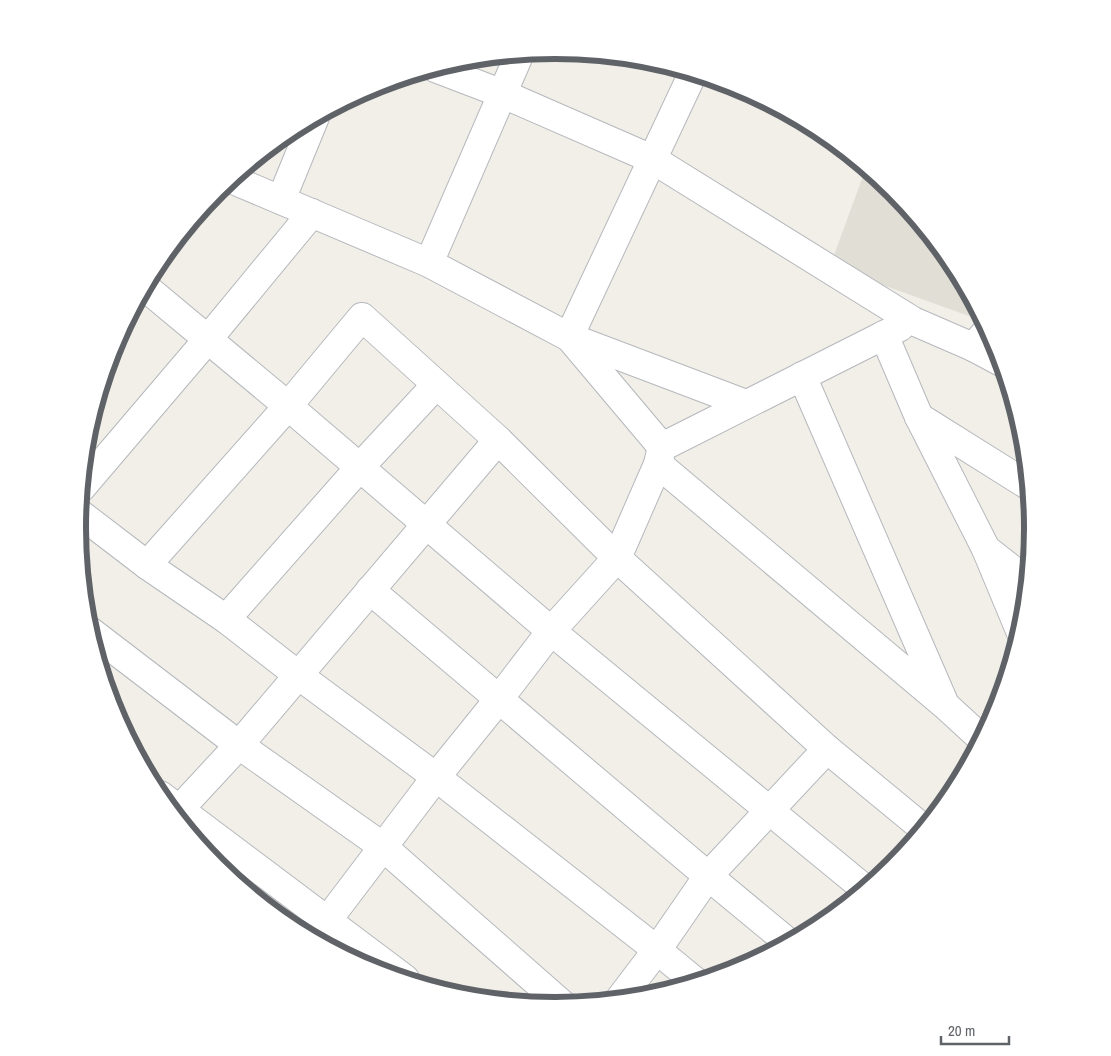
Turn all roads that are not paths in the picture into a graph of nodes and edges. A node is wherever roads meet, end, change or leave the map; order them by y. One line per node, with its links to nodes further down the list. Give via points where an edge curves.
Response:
1 (517, 61): 4 (street)
2 (446, 72): 4 (street)
3 (690, 79): 6 (street)
4 (502, 94): 6 (street); 10 (street)
5 (310, 129): 8 (street)
6 (652, 159): 12 (street); 14 (street)
7 (239, 182): 8 (street)
8 (281, 200): 9 (street)
9 (312, 213): 10 (street); 16 (street)
10 (428, 263): 14 (street)
11 (150, 292): 16 (street)
12 (913, 321): 13 (street); 15 (street)
13 (884, 335): 17 (street); 21 (street)
14 (569, 337): 19 (street); 23 (street)
15 (981, 338)
16 (208, 339): 20 (street); 25 (street)
17 (802, 376): 19 (street); 40 (street)
18 (436, 385): 20 (street, via 362,317); 22 (street); 24 (street)
19 (746, 404): 23 (street)
20 (288, 406): 24 (street); 31 (street)
21 (919, 417): 26 (street); 29 (street)
22 (498, 440): 28 (street); 30 (street)
23 (660, 455): 30 (street); 40 (street)
24 (360, 467): 28 (street); 34 (street)
25 (89, 479)
26 (1022, 482)
27 (86, 519): 31 (street)
28 (426, 524): 33 (street); 36 (street)
29 (986, 550): 32 (street); 35 (street)
30 (617, 558): 36 (street); 43 (street)
31 (147, 565): 34 (street)
32 (1022, 578)
33 (370, 590): 38 (street); 39 (street)
34 (226, 619): 38 (street)
35 (1016, 621)
36 (551, 631): 39 (street); 46 (street)
37 (99, 638): 42 (street)
38 (298, 675): 42 (street); 44 (street)
39 (499, 699): 44 (street); 50 (street)
40 (945, 706): 41 (street)
41 (977, 734)
42 (239, 745): 45 (street); 49 (street)
43 (827, 749): 46 (street); 48 (street)
44 (436, 777): 49 (street); 54 (street)
45 (175, 803)
46 (769, 810): 50 (street); 51 (street)
47 (192, 824): 52 (street)
48 (919, 825)
49 (382, 846): 52 (street); 58 (street)
50 (708, 876): 53 (street); 54 (street)
51 (860, 885)
52 (320, 930): 55 (street)
53 (784, 938)
54 (657, 950): 56 (street); 57 (street)
55 (368, 958)
56 (690, 977)
57 (625, 992)
58 (554, 997)

